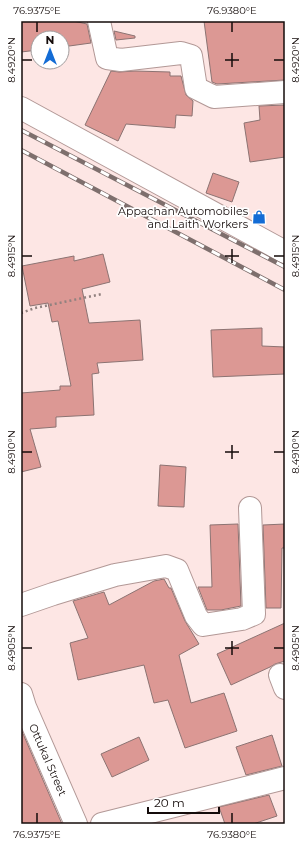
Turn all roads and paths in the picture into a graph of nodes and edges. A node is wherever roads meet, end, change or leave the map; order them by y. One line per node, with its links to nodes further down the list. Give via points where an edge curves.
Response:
1 (99, 21): 2 (street, via 107,58 121,60 181,53 191,56 196,88 214,97)
2 (285, 92)
3 (21, 108): 4 (street)
4 (285, 252)
5 (102, 294): 6 (path)
6 (21, 313)
7 (250, 508): 8 (street, via 254,614 242,619 203,625 196,616 177,570 166,566 116,575)
8 (21, 605)
9 (22, 703): 11 (street, Ottukal Street)
10 (285, 778): 12 (street)
11 (76, 824)
12 (102, 824)

